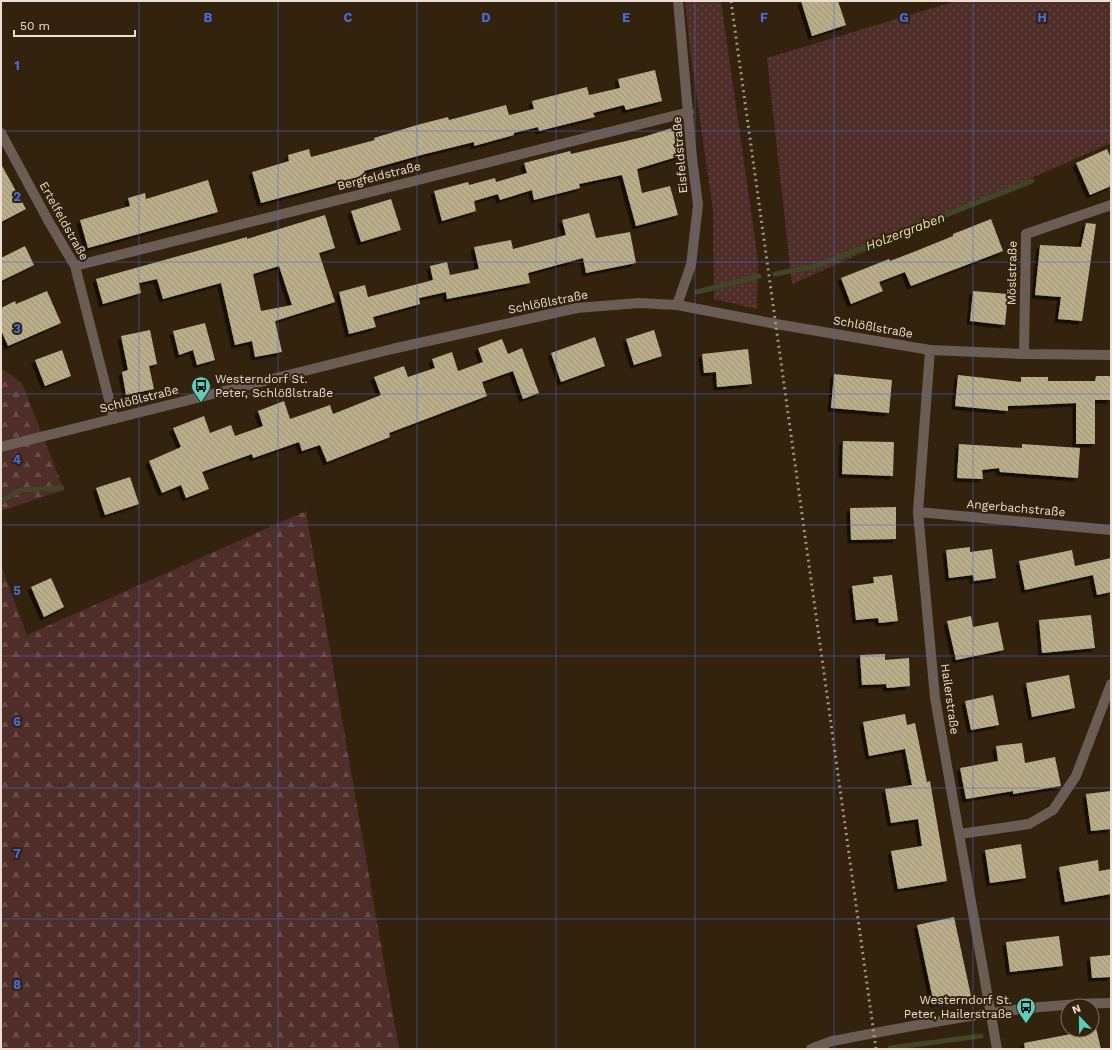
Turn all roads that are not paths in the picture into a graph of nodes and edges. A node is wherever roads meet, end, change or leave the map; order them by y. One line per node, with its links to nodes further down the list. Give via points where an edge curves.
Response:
1 (678, 1): 2 (street, Eisfeldstraße)
2 (689, 112): 5 (street, Bergfeldstraße); 6 (street, Eisfeldstraße, via 698,205 691,265)
3 (1, 133): 5 (street, Ertelfeldstraße)
4 (1111, 204): 8 (street, Möslstraße, via 1026,234)
5 (76, 266): 10 (street, Ertelfeldstraße)
6 (677, 305): 7 (street, Schlößlstraße); 10 (street, Schlößlstraße, via 638,303 577,308 392,349)
7 (930, 350): 8 (street, Schlößlstraße); 12 (street, Hailerstraße)
8 (1024, 354): 9 (street, Schlößlstraße)
9 (1111, 355)
10 (114, 419): 11 (street, Schlößlstraße)
11 (1, 447)
12 (918, 512): 13 (street, Angerbachstraße); 15 (street, Hailerstraße, via 935,698)
13 (1111, 530)
14 (1111, 684): 15 (street, via 1076,776 1053,810 1029,824)
15 (960, 834): 17 (street, Hailerstraße)
16 (1111, 1003): 17 (street)
17 (990, 1013): 18 (street, via 832,1041); 19 (street, Hailerstraße)
18 (811, 1049)
19 (997, 1049)

